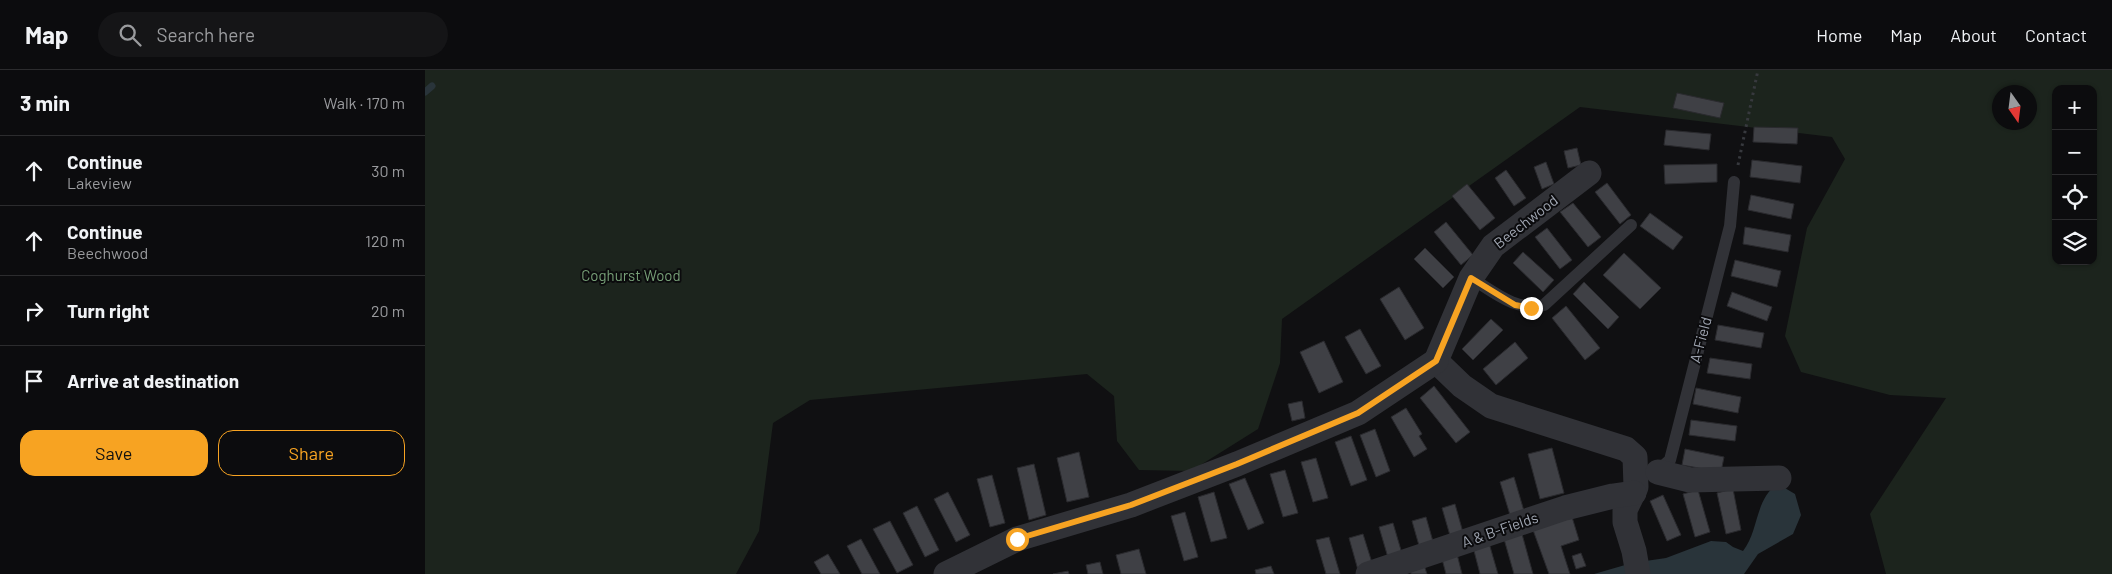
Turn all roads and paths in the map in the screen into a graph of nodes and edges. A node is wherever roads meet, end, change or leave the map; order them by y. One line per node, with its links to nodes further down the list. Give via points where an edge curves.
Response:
1 (1758, 70): 3 (path)
2 (1589, 173): 5 (street, Beechwood, via 1493,246)
3 (1734, 182): 8 (lane, A-Field, via 1730,226 1670,460)
4 (1631, 226): 5 (lane, via 1544,305 1531,308 1515,305)
5 (1471, 278): 6 (street, Beechwood)
6 (1436, 361): 8 (street, via 1462,386 1491,406 1626,449 1635,457); 10 (street, via 1358,413 1131,505 1017,539)
7 (1779, 478): 8 (street)
8 (1643, 479): 9 (street, via 1625,510); 11 (street, A & B-Fields, via 1613,496 1565,508)
9 (1636, 563)
10 (946, 574)
11 (1368, 574)

